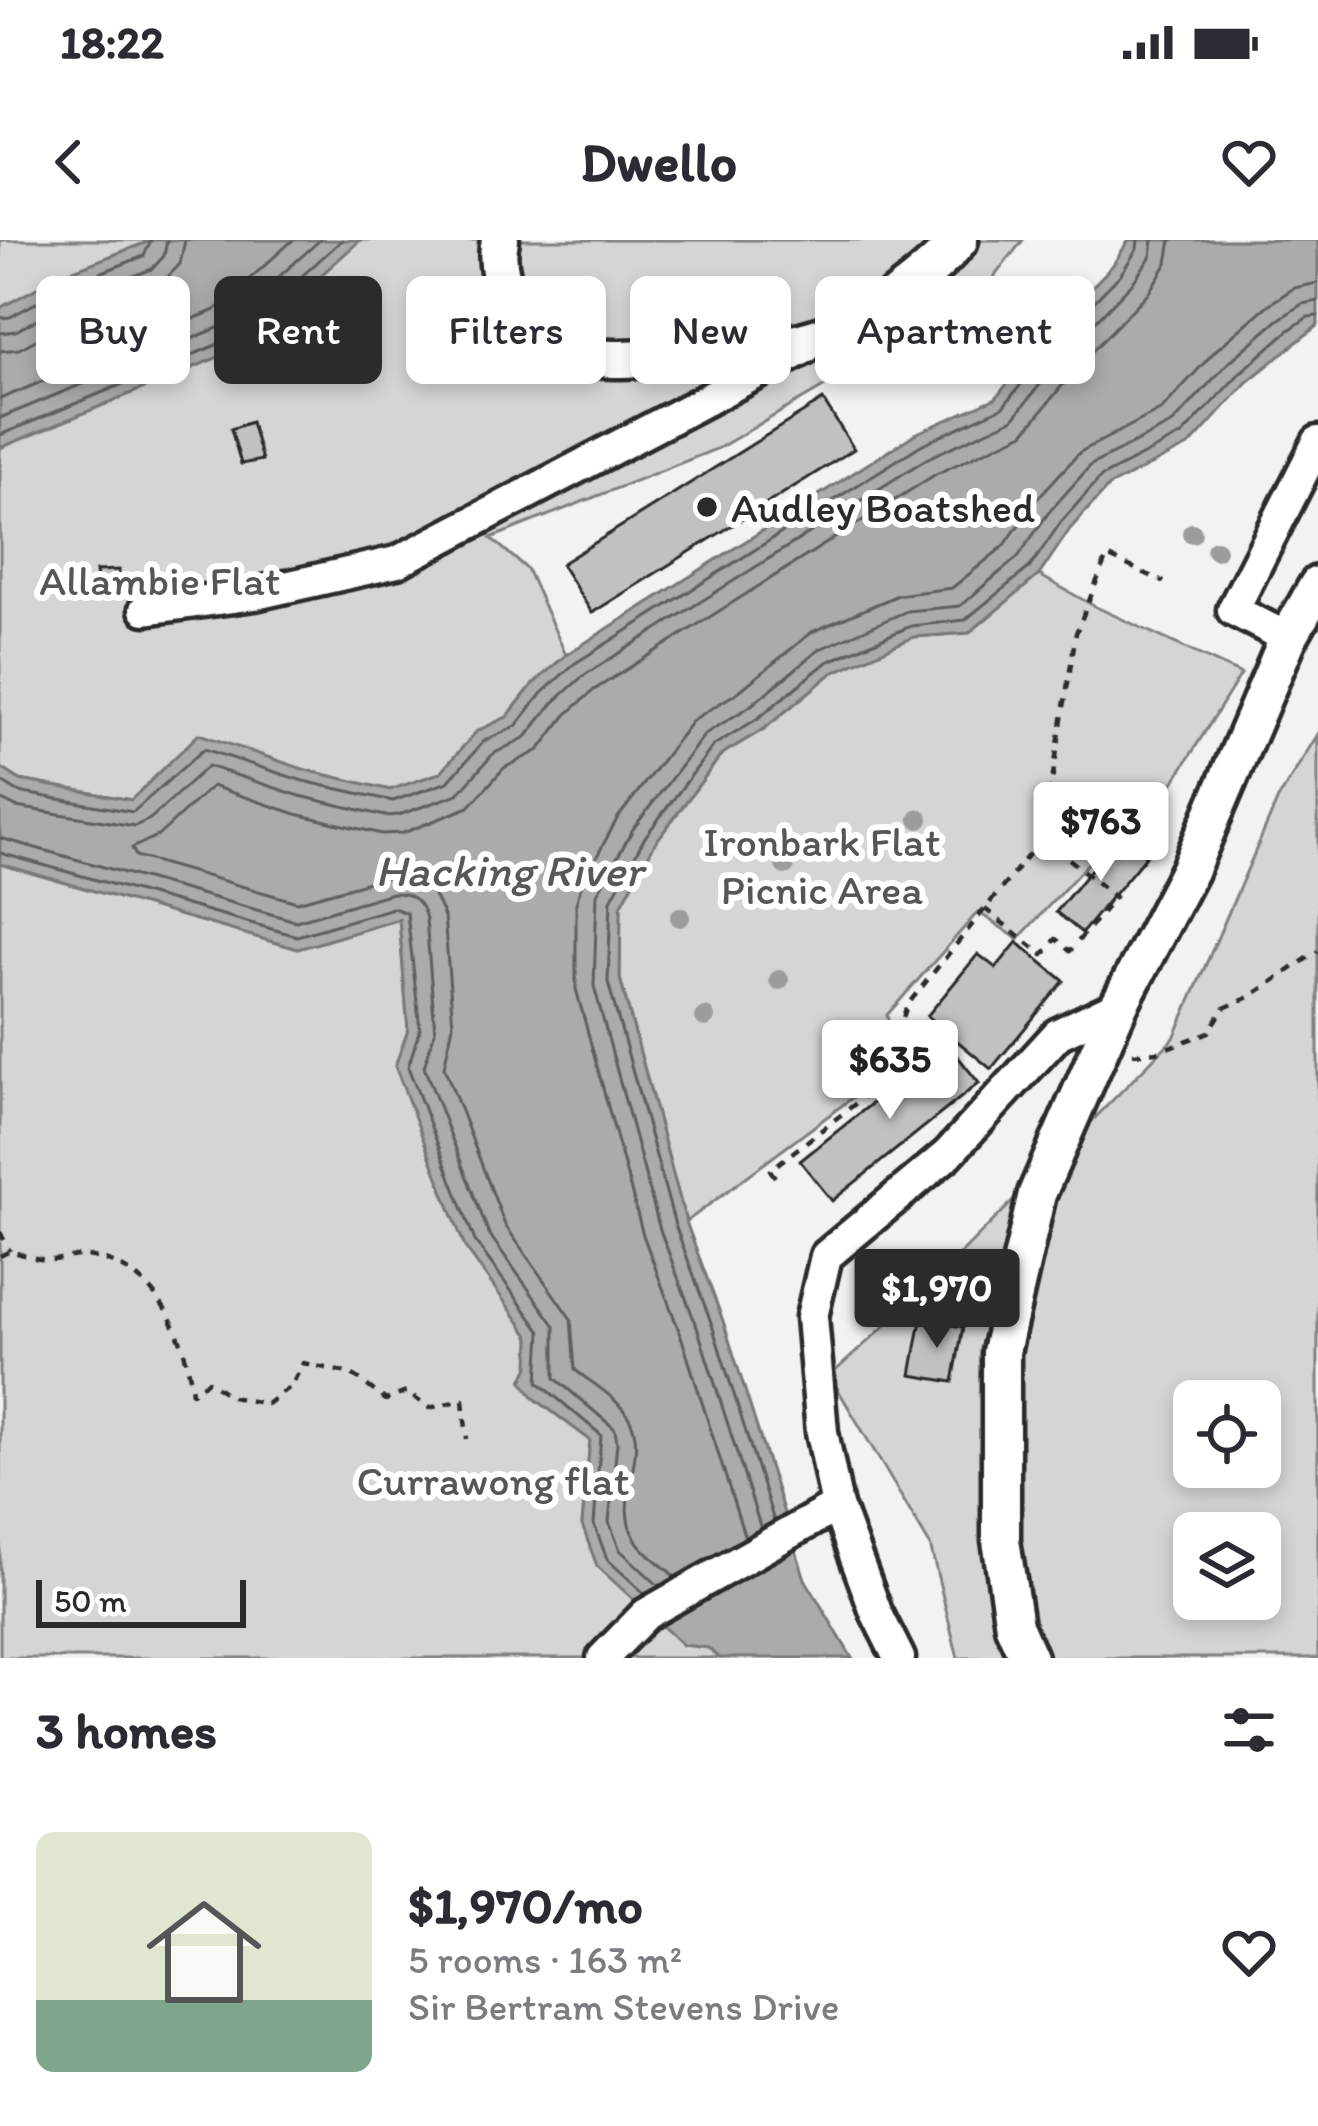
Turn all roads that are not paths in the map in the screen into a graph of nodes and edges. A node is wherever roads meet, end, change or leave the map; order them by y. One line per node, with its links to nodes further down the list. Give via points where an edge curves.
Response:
1 (500, 240): 4 (main road, via 505,294 545,339 587,356 752,353)
2 (959, 240): 3 (main road)
3 (920, 276)
4 (815, 335)
5 (815, 343): 8 (lane, via 397,562)
6 (1318, 442): 9 (lane, via 1232,610)
7 (1318, 585): 9 (main road)
8 (145, 609)
9 (1288, 638): 10 (main road, via 1189,871)
10 (1119, 1005): 11 (lane, via 1058,1034 949,1154 826,1256 812,1317); 14 (main road, via 1037,1194 1001,1352 1001,1540 1014,1626)
11 (837, 1506): 12 (lane, via 646,1614); 13 (lane)
12 (603, 1658)
13 (899, 1658)
14 (1028, 1658)

